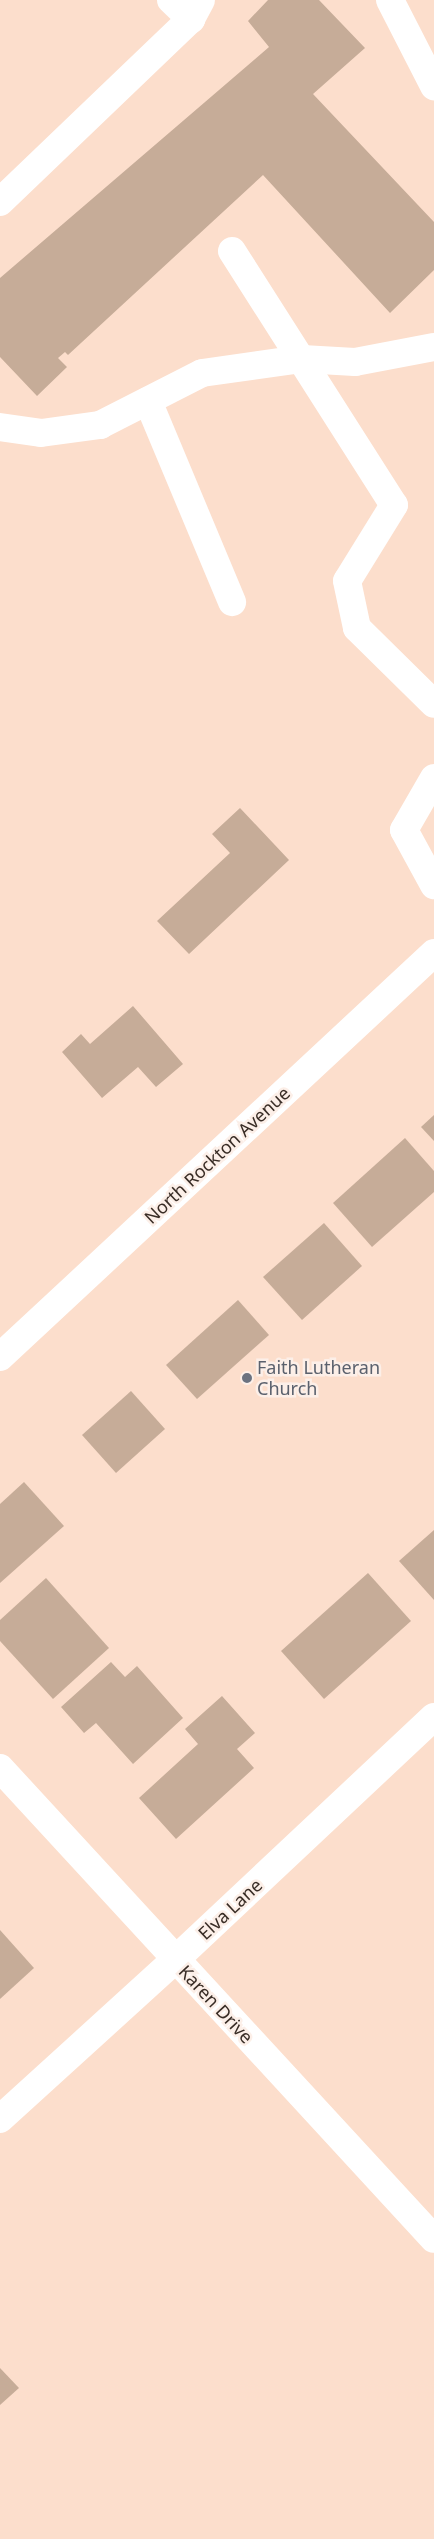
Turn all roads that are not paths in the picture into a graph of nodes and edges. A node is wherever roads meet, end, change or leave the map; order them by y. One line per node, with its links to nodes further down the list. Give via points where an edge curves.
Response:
1 (171, 0): 3 (street)
2 (390, 0): 4 (street)
3 (196, 10): 5 (street)
4 (434, 86)
5 (0, 202)
6 (232, 250): 8 (street)
7 (434, 347): 8 (street, via 355,362)
8 (302, 359): 9 (street, via 202,372); 12 (street, via 394,505 347,581 356,628)
9 (148, 401): 10 (street, via 100,425 41,433); 11 (street)
10 (0, 427)
11 (232, 602)
12 (434, 704)
13 (434, 778): 14 (street, via 404,830)
14 (434, 885)
15 (434, 953): 16 (street, North Rockton Avenue)
16 (0, 1357)
17 (434, 1717): 19 (street, Elva Lane)
18 (0, 1768): 19 (street, Karen Drive)
19 (175, 1960): 20 (street, Elva Lane); 21 (street, Karen Drive)
20 (0, 2119)
21 (434, 2239)

